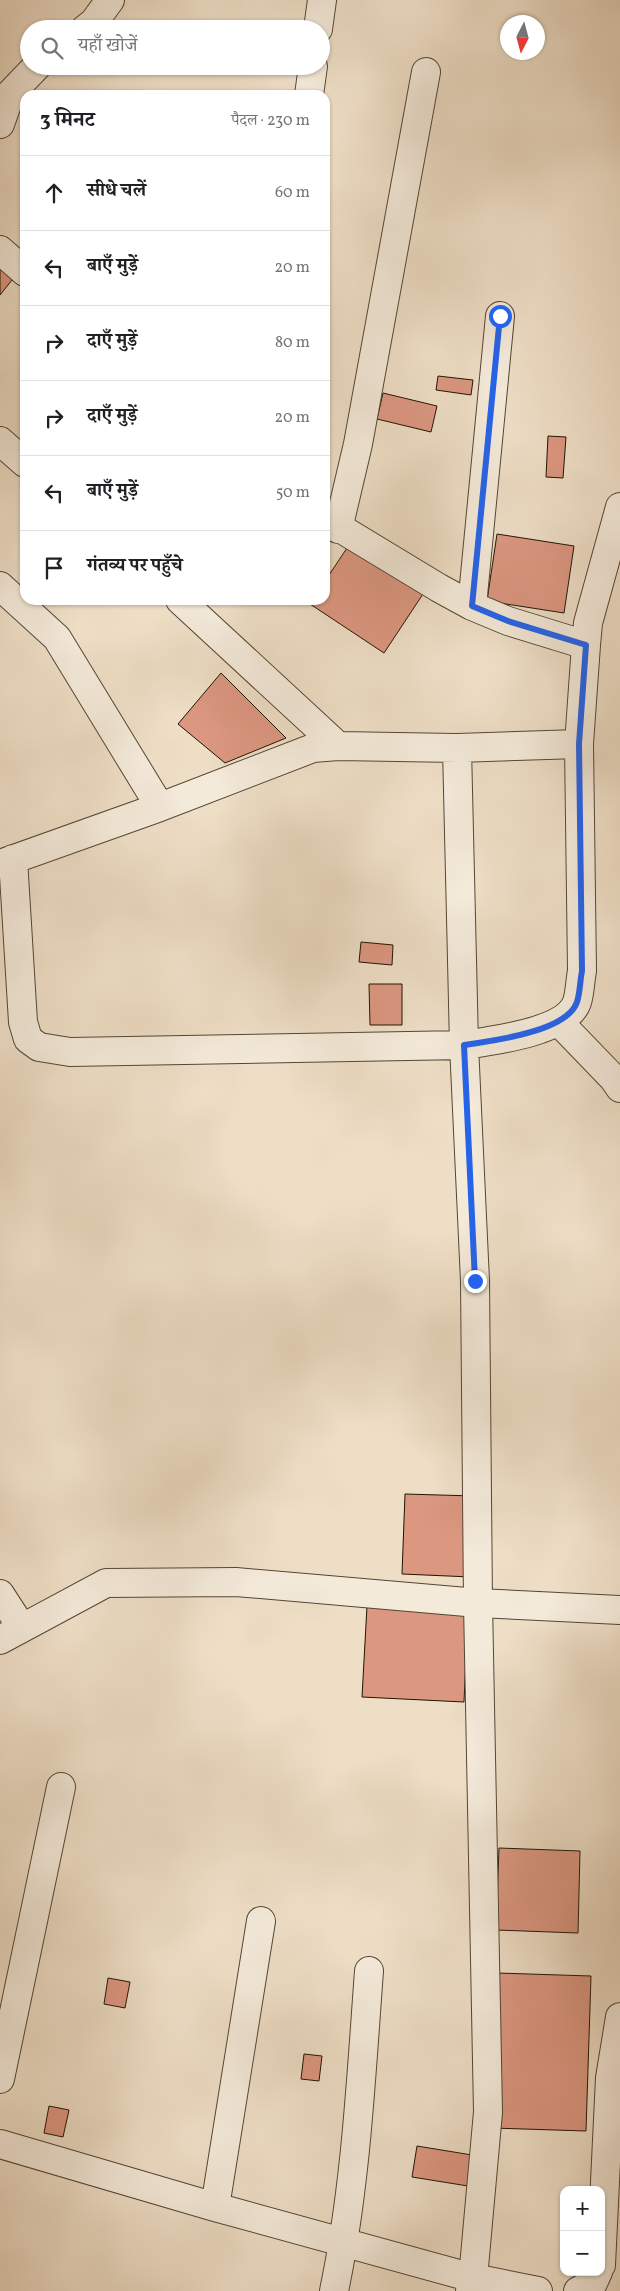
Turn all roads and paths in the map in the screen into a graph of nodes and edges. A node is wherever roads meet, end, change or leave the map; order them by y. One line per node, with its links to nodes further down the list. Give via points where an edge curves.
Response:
1 (110, 0): 3 (street)
2 (322, 0): 4 (street)
3 (95, 20)
4 (319, 20)
5 (426, 72): 16 (street, via 358,444)
6 (28, 75): 9 (street, via 11,93)
7 (311, 75): 8 (street)
8 (309, 90)
9 (0, 124)
10 (0, 250): 11 (street)
11 (20, 268)
12 (500, 316): 21 (street)
13 (0, 441): 14 (street)
14 (20, 459)
15 (620, 507): 22 (street, via 588,623)
16 (332, 524): 21 (street)
17 (0, 586): 18 (street)
18 (20, 604)
19 (21, 605): 26 (street, via 58,638)
20 (185, 605): 24 (street)
21 (472, 606): 22 (street, via 508,621)
22 (586, 645): 23 (street)
23 (579, 744): 25 (street); 28 (street, via 582,971 577,1004)
24 (338, 746): 25 (street); 26 (street, via 313,748)
25 (457, 748): 29 (street)
26 (160, 807): 27 (street)
27 (6, 862): 29 (street, via 23,1022 28,1039 39,1046 70,1052)
28 (559, 1022): 29 (street, via 522,1035); 30 (street)
29 (464, 1045): 32 (street, via 475,1281)
30 (620, 1088)
31 (0, 1594): 34 (street)
32 (478, 1603): 33 (street); 34 (street, via 236,1582 106,1584); 45 (street, via 488,2112)
33 (620, 1610)
34 (11, 1634)
35 (61, 1787): 39 (street)
36 (261, 1921): 41 (street)
37 (369, 1971): 43 (street)
38 (620, 2017): 42 (street, via 610,2078)
39 (0, 2079)
40 (0, 2144): 41 (street)
41 (215, 2207): 43 (street)
42 (603, 2231)
43 (344, 2242): 45 (street); 46 (street)
44 (596, 2276): 48 (street, via 593,2283)
45 (471, 2285): 47 (street)
46 (334, 2291)
47 (538, 2291)
48 (578, 2291)

